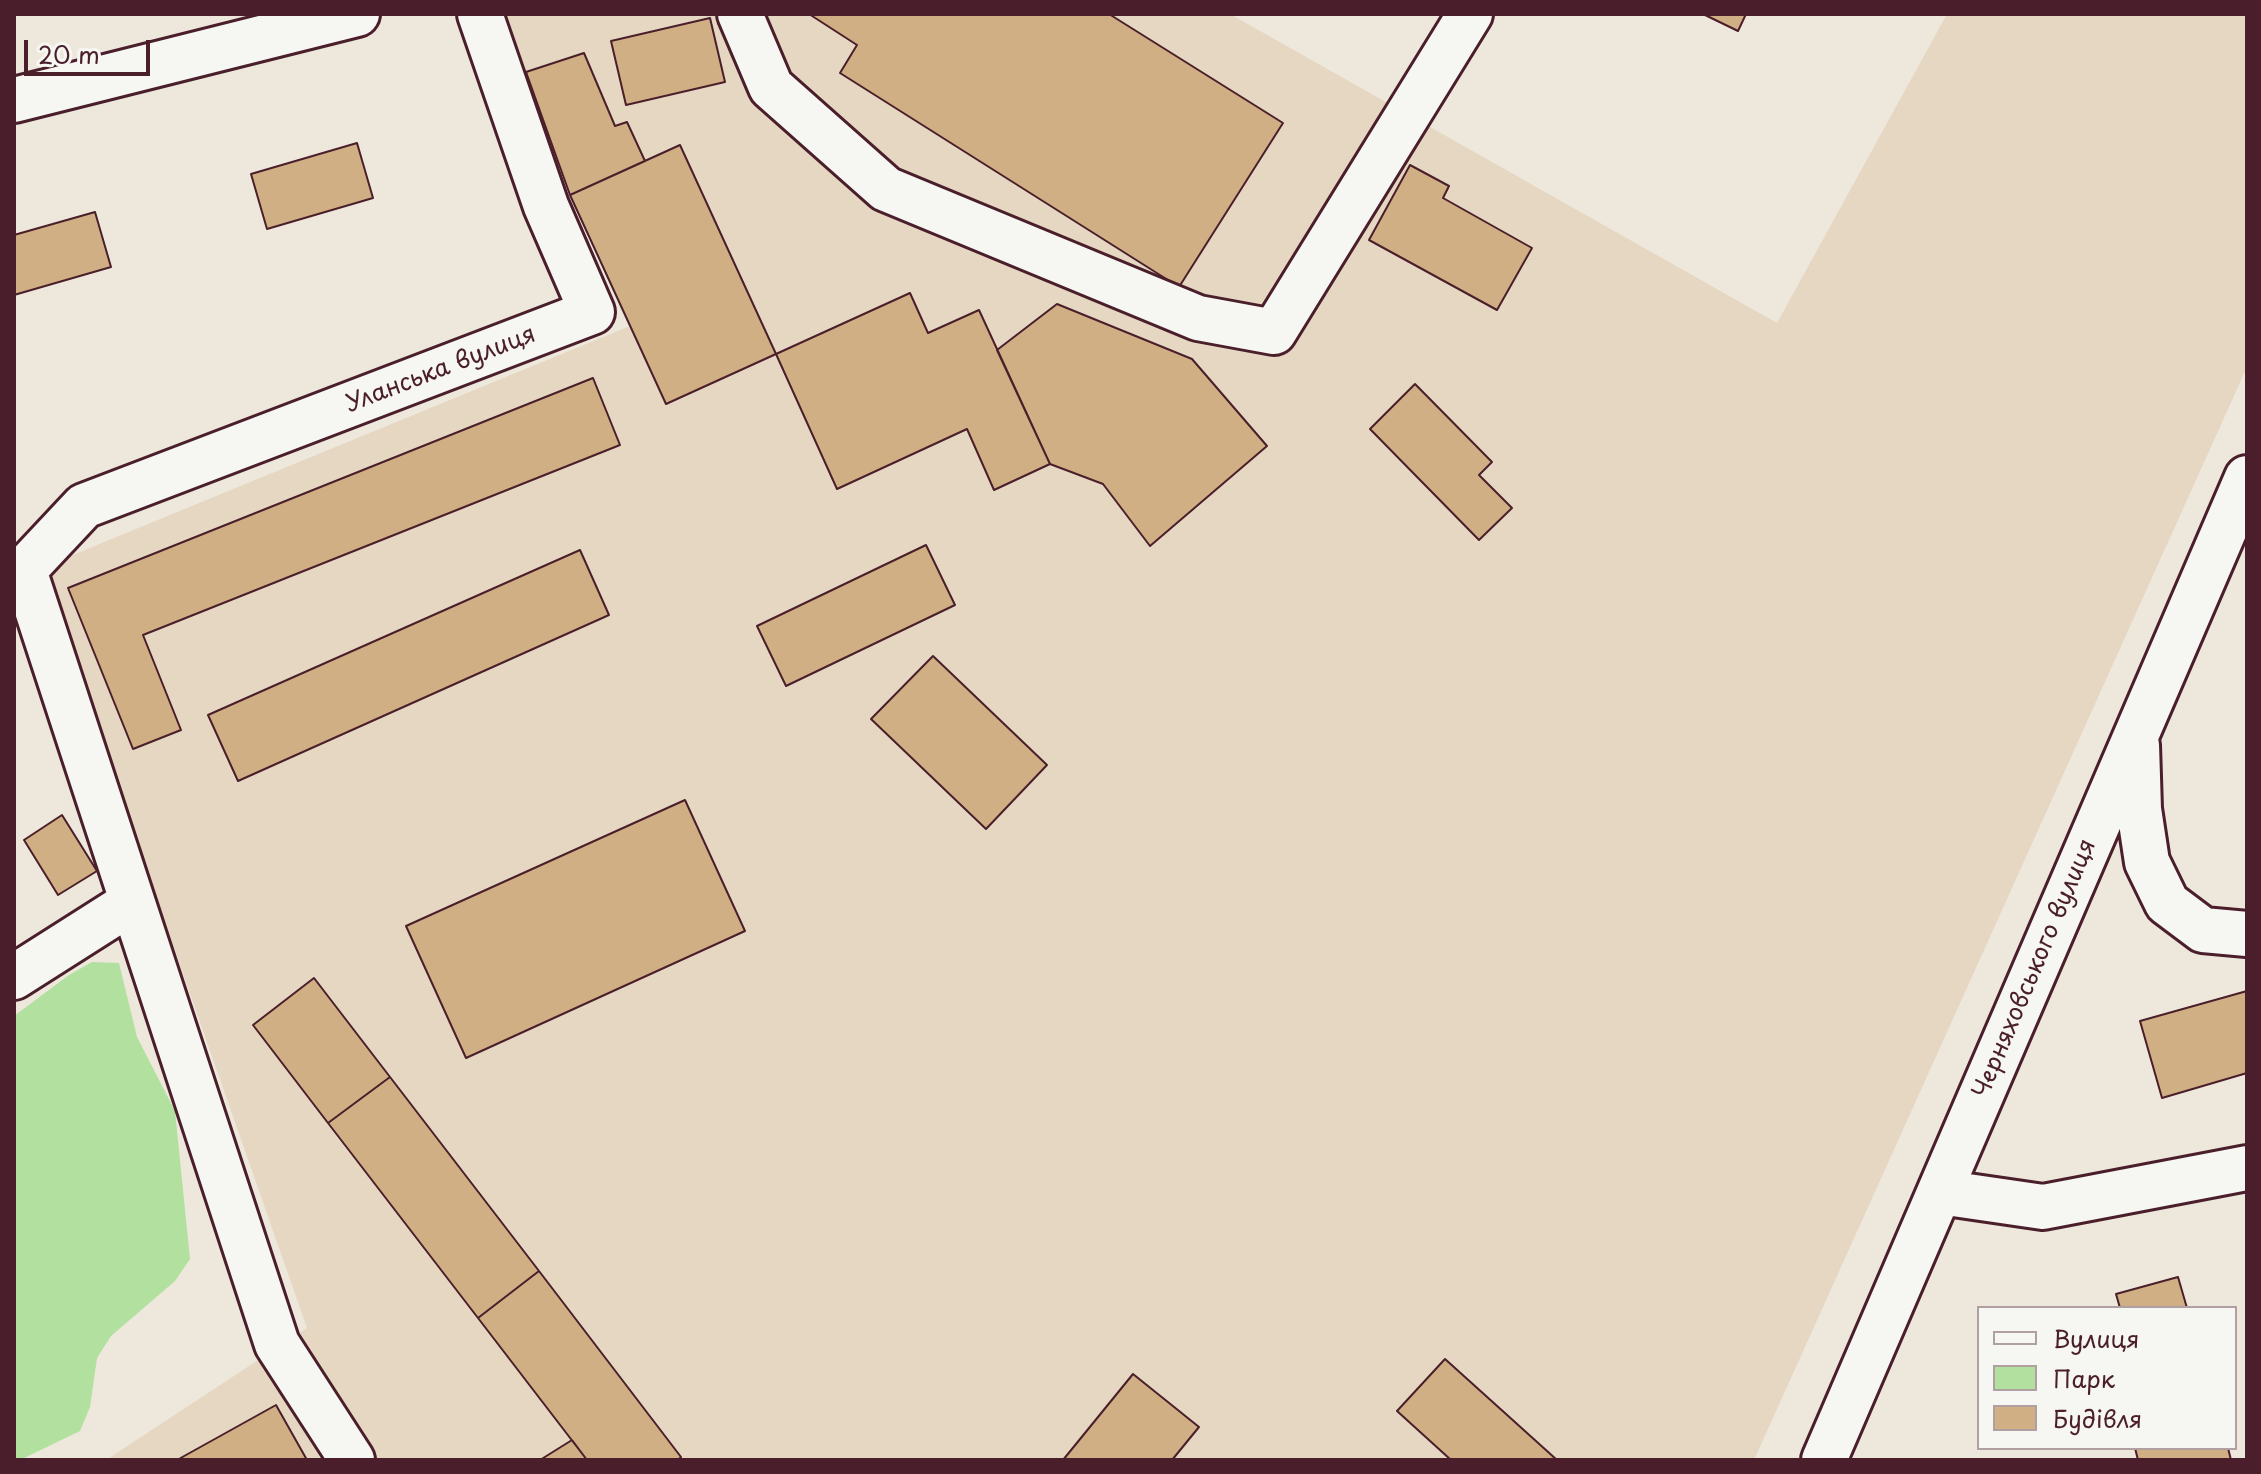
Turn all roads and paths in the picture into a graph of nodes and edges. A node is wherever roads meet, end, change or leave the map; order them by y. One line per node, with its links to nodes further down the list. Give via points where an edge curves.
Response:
1 (357, 14): 5 (street)
2 (480, 14): 7 (street, Уланська вулиця, via 546,206 592,312 84,506)
3 (740, 14): 4 (street, via 771,87 886,189 1198,318 1274,332)
4 (1470, 14)
5 (14, 100)
6 (2247, 480): 8 (street, Черняховського вулиця)
7 (19, 572): 9 (street)
8 (2137, 731): 10 (street, via 2147,862 2167,903 2203,930); 13 (street, Черняховського вулиця)
9 (132, 902): 11 (street); 14 (street, via 277,1344)
10 (2247, 934)
11 (14, 977)
12 (2247, 1168): 13 (street, via 2043,1207)
13 (1940, 1192): 15 (street, Черняховського вулиця)
14 (352, 1460)
15 (1824, 1460)

